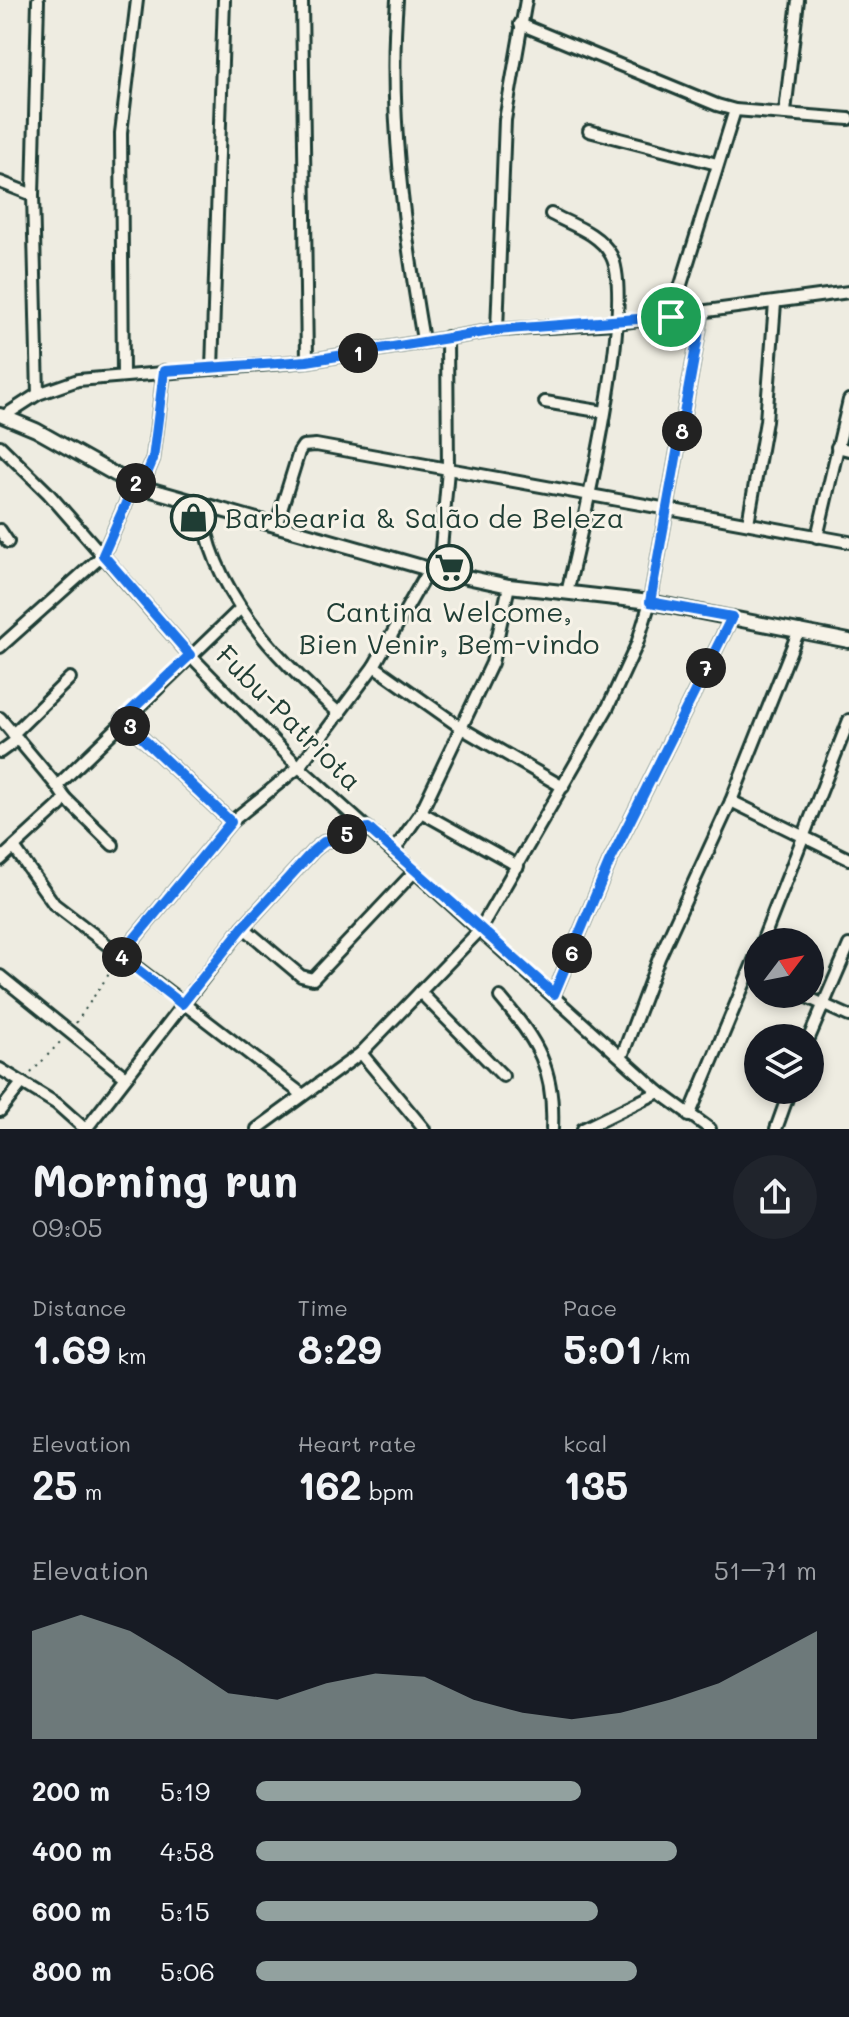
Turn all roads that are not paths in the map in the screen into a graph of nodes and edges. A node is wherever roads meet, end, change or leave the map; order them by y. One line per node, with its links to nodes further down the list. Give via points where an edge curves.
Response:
1 (38, 0): 15 (street)
2 (137, 0): 28 (street, via 121,133)
3 (224, 0): 26 (street)
4 (302, 0): 25 (street)
5 (397, 0): 24 (street, via 396,99 409,251)
6 (526, 0): 8 (street)
7 (798, 0): 10 (street)
8 (520, 24): 9 (street); 22 (street, via 505,120)
9 (735, 110): 10 (street); 13 (street)
10 (785, 112): 11 (street)
11 (849, 119)
12 (589, 131): 13 (street)
13 (717, 164): 20 (street)
14 (1, 185): 15 (street)
15 (33, 195): 29 (street)
16 (551, 214): 21 (street, via 598,240 612,256)
17 (849, 292): 18 (street)
18 (775, 303): 19 (street); 43 (street, via 766,421)
19 (702, 314): 20 (street); 41 (street)
20 (671, 317): 21 (street)
21 (617, 323): 22 (street); 32 (street)
22 (497, 330): 23 (street)
23 (447, 337): 24 (street); 37 (street)
24 (423, 340): 25 (street)
25 (307, 361): 26 (street)
26 (212, 369): 27 (street)
27 (164, 371): 28 (street); 38 (street, via 153,459 145,478)
28 (123, 374): 29 (street, via 78,380)
29 (38, 394): 33 (street)
30 (849, 400): 35 (street)
31 (545, 402): 32 (street)
32 (604, 412): 39 (street)
33 (2, 415): 38 (street)
34 (0, 446): 48 (street, Fubu-Patriota)
35 (837, 447): 36 (street); 45 (street)
36 (849, 450)
37 (448, 470): 39 (street); 42 (street, via 309,444 295,461); 49 (street)
38 (134, 485): 40 (street); 48 (street)
39 (591, 493): 41 (street); 51 (street)
40 (202, 504): 42 (street); 53 (street, via 205,536)
41 (669, 510): 43 (street); 52 (street)
42 (277, 523): 49 (street)
43 (748, 523): 45 (street)
44 (0, 530): 46 (street)
45 (817, 537): 47 (street)
46 (8, 542)
47 (849, 542)
48 (103, 555): 57 (street); 58 (street, Fubu-Patriota)
49 (434, 570): 50 (street); 59 (street)
50 (509, 586): 51 (street); 65 (street, via 492,663)
51 (567, 593): 52 (street)
52 (650, 602): 54 (street); 71 (street, via 613,697)
53 (241, 608): 58 (street); 61 (street, via 306,684)
54 (732, 617): 55 (street); 92 (street, via 609,863)
55 (799, 630): 56 (street); 73 (street)
56 (849, 641)
57 (0, 647)
58 (190, 655): 63 (street); 69 (street, Fubu-Patriota)
59 (374, 666): 61 (street); 65 (street)
60 (70, 678): 66 (street)
61 (340, 714): 69 (street)
62 (0, 718): 66 (street)
63 (122, 719): 70 (street); 75 (street)
64 (849, 720): 67 (street)
65 (463, 729): 71 (street); 74 (street)
66 (15, 736): 68 (street); 70 (street)
67 (844, 750): 77 (street)
68 (0, 752)
69 (299, 767): 75 (street); 76 (street, Fubu-Patriota)
70 (57, 786): 72 (street)
71 (563, 787): 83 (street)
72 (65, 798): 78 (street); 79 (street)
73 (731, 801): 77 (street); 100 (street, via 671,930)
74 (421, 812): 80 (street); 83 (street)
75 (231, 822): 89 (street)
76 (368, 828): 80 (street, Fubu-Patriota); 85 (street, via 324,842)
77 (804, 835): 81 (street); 86 (street)
78 (113, 845)
79 (15, 849): 82 (street); 89 (street, via 47,898)
80 (393, 852): 84 (street, Fubu-Patriota)
81 (849, 859)
82 (0, 860)
83 (518, 866): 87 (street)
84 (413, 873): 85 (street, via 313,979 301,976); 87 (street, Fubu-Patriota)
85 (243, 927): 96 (street)
86 (767, 928)
87 (479, 931): 91 (street); 92 (street, Fubu-Patriota)
88 (849, 945): 95 (street)
89 (120, 956): 96 (street)
90 (0, 976): 102 (street)
91 (420, 992): 99 (street); 103 (street)
92 (554, 994): 100 (street, Fubu-Patriota)
93 (744, 996): 109 (street)
94 (500, 997): 113 (street, via 547,1063)
95 (824, 1000)
96 (182, 1004): 102 (street); 106 (street)
97 (824, 1005): 98 (street)
98 (849, 1016)
99 (361, 1053): 106 (street); 112 (street)
100 (622, 1056): 105 (street, Fubu-Patriota)
101 (0, 1069): 104 (street)
102 (124, 1076): 110 (street)
103 (503, 1076)
104 (22, 1083): 108 (street); 110 (street)
105 (659, 1092): 109 (street, Fubu-Patriota); 114 (street)
106 (303, 1095): 111 (street)
107 (785, 1104): 116 (street)
108 (0, 1111)
109 (689, 1116): 115 (street, Fubu-Patriota)
110 (85, 1129)
111 (257, 1129)
112 (424, 1129)
113 (552, 1129)
114 (583, 1129)
115 (710, 1129)
116 (776, 1129)

